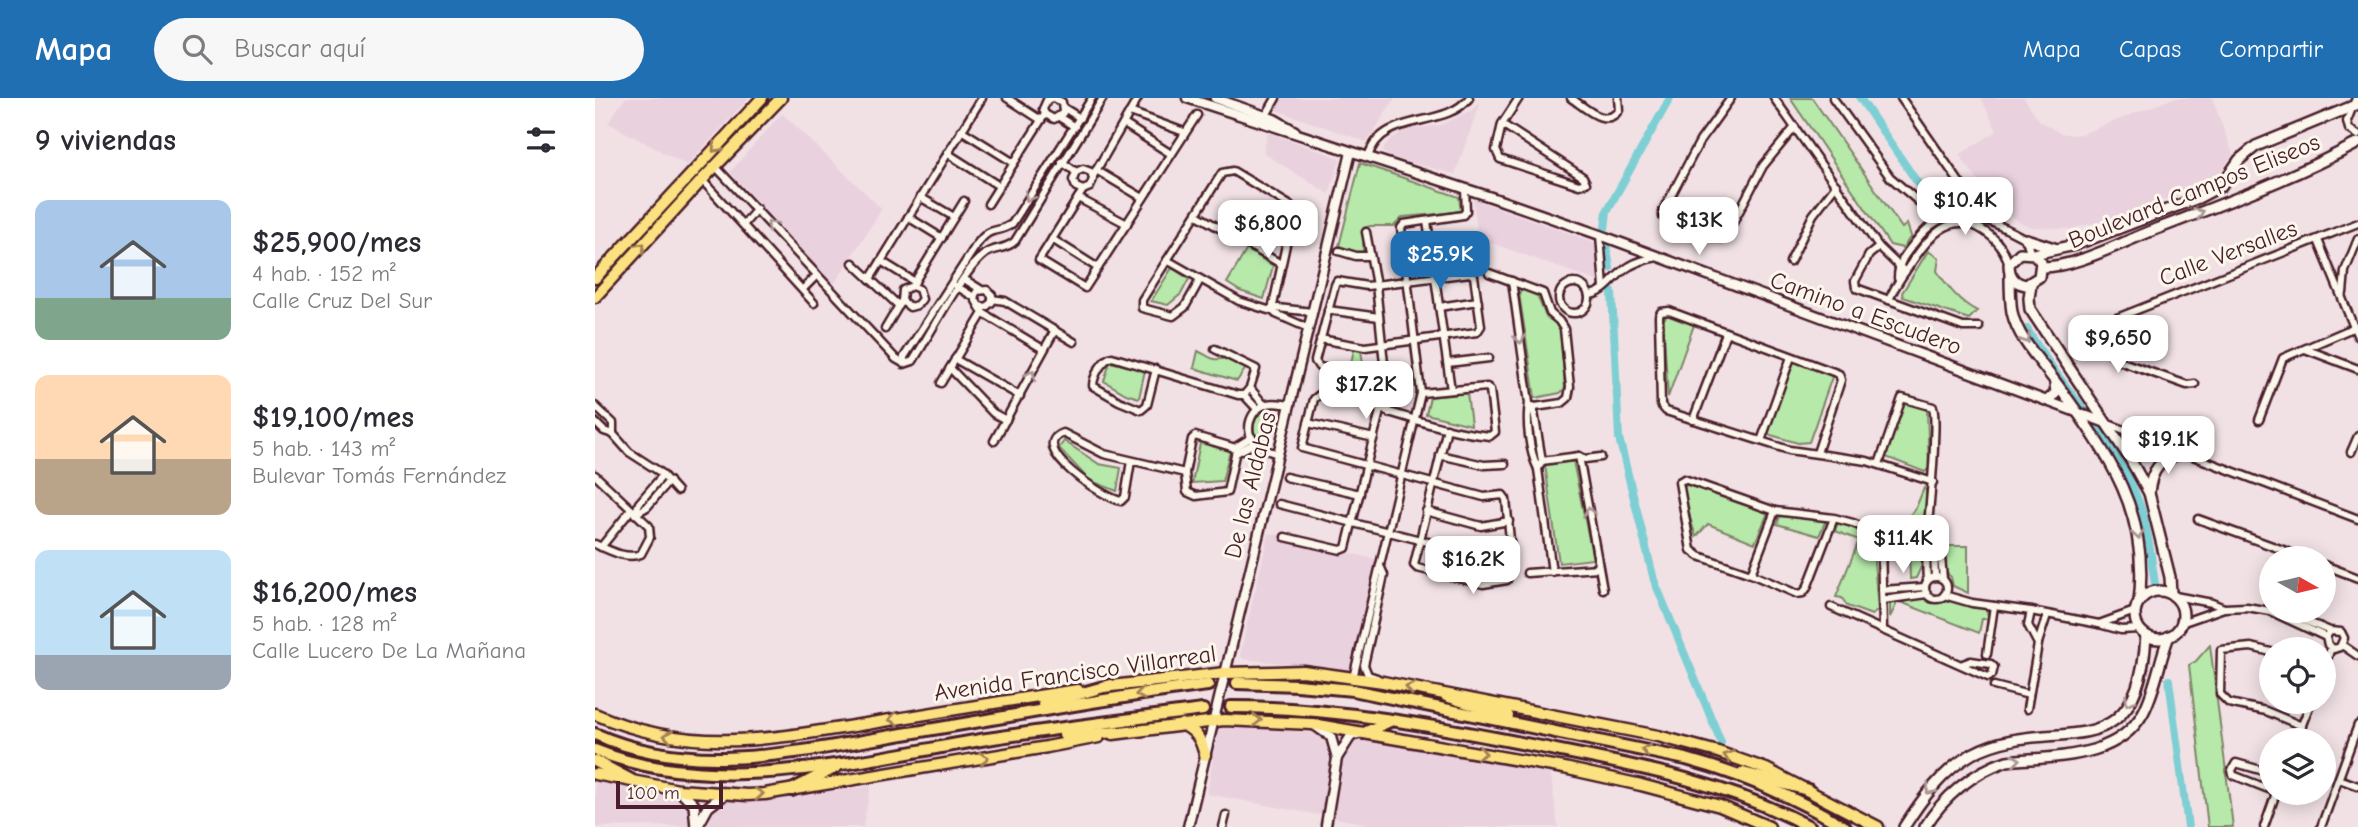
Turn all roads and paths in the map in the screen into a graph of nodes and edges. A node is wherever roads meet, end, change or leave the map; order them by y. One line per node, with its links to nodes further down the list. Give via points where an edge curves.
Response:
1 (762, 98): 100 (main road, one-way to 100)
2 (781, 98): 43 (main road)
3 (982, 98): 32 (street)
4 (1007, 98): 24 (street)
5 (1053, 98): 21 (street); 24 (street, via 1044,104)
6 (1092, 98): 27 (street)
7 (1103, 98): 31 (street)
8 (1138, 98): 22 (street)
9 (1187, 98): 26 (street, Camino a Escudero)
10 (1215, 98): 26 (street, Camino a Escudero)
11 (1276, 98): 26 (street)
12 (1469, 98): 39 (street, via 1454,110 1388,132 1372,146)
13 (1519, 98): 29 (street)
14 (1571, 98): 15 (street, via 1608,119 1619,110)
15 (1618, 98)
16 (1731, 98): 30 (street, via 1700,141 1663,211 1668,221 1725,238 1763,166)
17 (1775, 98): 30 (street)
18 (1833, 98): 62 (street, via 1890,177)
19 (1901, 98): 58 (street, via 1966,192)
20 (2356, 103): 34 (street, via 2347,121); 82 (main road, Boulevard Campos Eliseos, via 2256,146 2239,160 2221,186 2207,194)
21 (1064, 108): 25 (street); 27 (street)
22 (1130, 112): 28 (street); 33 (street)
23 (1197, 115): 33 (street)
24 (1043, 117): 25 (street); 41 (street)
25 (1059, 117): 27 (street)
26 (1263, 120): 36 (street, Camino a Escudero)
27 (1077, 123): 31 (street); 40 (street)
28 (1124, 124): 38 (street); 44 (street)
29 (1502, 124): 29 (street, via 1496,150 1500,159 1579,185 1585,183 1583,177)
30 (1795, 127): 47 (street)
31 (1085, 128): 42 (street)
32 (961, 130): 37 (street); 41 (street)
33 (1184, 132): 38 (street)
34 (2358, 135)
35 (2358, 143): 94 (main road, Boulevard Campos Eliseos, one-way to 35, via 2093,254 2281,182)
36 (1351, 152): 39 (street, Camino a Escudero); 133 (street, De las Aldabas)
37 (947, 153): 48 (street); 51 (street)
38 (1171, 154): 53 (street)
39 (1369, 158): 49 (street, Camino a Escudero)
40 (1053, 160): 42 (street); 67 (street, one-way to 67)
41 (1014, 163): 48 (street)
42 (1061, 165): 45 (street); 71 (street)
43 (715, 166): 46 (main road); 56 (street)
44 (1094, 173): 45 (street); 50 (street, via 1090,187); 53 (street)
45 (1075, 174): 50 (street, via 1076,187)
46 (702, 180): 65 (street); 118 (main road, one-way to 46)
47 (1836, 185): 81 (street); 90 (street, via 1813,215)
48 (999, 186): 55 (street)
49 (1465, 189): 61 (street, via 1465,214); 70 (street, Camino a Escudero)
50 (1083, 190): 52 (street)
51 (920, 197): 59 (street); 60 (street)
52 (1078, 198): 64 (street); 73 (street)
53 (1143, 198): 64 (street)
54 (964, 201): 60 (street)
55 (988, 204)
56 (757, 209): 65 (street); 99 (street, one-way to 56)
57 (1196, 215): 88 (street); 92 (street); 92 (street, via 1222,173 1233,171 1292,208)
58 (1973, 216): 62 (street); 66 (street); 75 (street)
59 (908, 217): 72 (street); 89 (street)
60 (954, 218): 72 (street)
61 (1427, 220): 80 (street); 107 (street, via 1403,224 1400,231)
62 (1940, 220): 69 (street)
63 (2358, 223): 77 (street, Calle Versalles)
64 (1127, 224): 95 (street)
65 (744, 225): 113 (street)
66 (1973, 225): 74 (street, via 1952,223); 96 (street, via 2000,244)
67 (1008, 227): 71 (street); 79 (street, via 989,231)
68 (1366, 232): 86 (street)
69 (1923, 232): 74 (street); 93 (street)
70 (1600, 235): 87 (street, Camino a Escudero); 112 (street)
71 (1017, 236): 84 (street, via 1008,247)
72 (942, 237): 108 (street)
73 (1052, 239): 95 (street); 95 (street, via 1039,258 1041,262 1083,288)
74 (1928, 239): 98 (street)
75 (2026, 239): 82 (main road); 85 (street)
76 (2358, 239): 116 (street, via 2345,271)
77 (2318, 240): 116 (street, Calle Versalles); 162 (street, Calle Versalles, via 2107,324 2122,362)
78 (1473, 243): 80 (street)
79 (977, 244): 84 (street); 110 (street)
80 (1431, 247): 101 (street)
81 (1879, 247): 93 (street); 121 (street, via 1869,255 1854,286)
82 (2059, 249): 85 (main road, Boulevard Campos Eliseos)
83 (1339, 251): 86 (street)
84 (986, 253): 104 (street)
85 (2032, 253): 94 (main road); 96 (main road, via 2015,255)
86 (1370, 256): 111 (street)
87 (1657, 257): 112 (street, via 1629,266); 168 (street, Camino a Escudero)
88 (1167, 260): 105 (street); 105 (street, via 1142,300 1142,308 1173,316 1185,307)
89 (881, 261): 103 (street); 108 (street)
90 (1790, 261)
91 (853, 262): 103 (street)
92 (1281, 264): 129 (street)
93 (1898, 266): 98 (street); 102 (street)
94 (2042, 267): 109 (main road)
95 (1098, 268)
96 (2010, 269): 109 (main road, via 2021,284); 160 (main road, one-way to 160, via 2014,319)
97 (1489, 272): 106 (street)
98 (1905, 272): 102 (street)
99 (817, 275): 113 (street); 155 (street)
100 (595, 278)
101 (1435, 278): 107 (street); 122 (street, via 1470,274); 127 (street)
102 (1898, 278): 121 (street)
103 (870, 279): 126 (street)
104 (964, 279): 110 (street); 114 (street)
105 (1201, 280): 129 (street, via 1239,301)
106 (1512, 281): 124 (street, via 1541,292); 170 (street, one-way to 170)
107 (1407, 282): 111 (street); 145 (street)
108 (914, 284): 123 (street, via 921,292); 126 (street, via 903,290)
109 (2031, 284): 180 (main road, via 2030,309)
110 (955, 285): 117 (street); 132 (street); 155 (street, via 913,361)
111 (1375, 285): 130 (street, via 1336,282); 134 (street)
112 (1605, 288): 115 (street)
113 (803, 289): 125 (street)
114 (980, 289): 117 (street); 119 (street, via 990,292)
115 (1589, 295): 120 (street, via 1584,286 1569,283); 131 (street, via 1584,309)
116 (2342, 295): 137 (street, Calle Versalles)
117 (974, 297): 128 (street)
118 (595, 298)
119 (992, 299): 128 (street); 140 (street, via 1005,301)
120 (1559, 300): 124 (street); 131 (street)
121 (1889, 300): 136 (street, via 1963,327)
122 (1478, 301): 127 (street); 142 (street, via 1481,326 1477,332)
123 (920, 302): 126 (street, via 910,307); 132 (street)
124 (1547, 302): 135 (street)
125 (814, 303)
126 (900, 303): 139 (street)
127 (1439, 307): 142 (street)
128 (981, 310): 148 (street); 153 (street)
129 (1272, 310): 133 (street); 138 (street)
130 (1328, 310): 134 (street); 144 (street)
131 (1564, 310): 135 (street)
132 (934, 311): 155 (street)
133 (1312, 312): 138 (street, De las Aldabas)
134 (1379, 317): 147 (street)
135 (1557, 319): 170 (street, via 1565,333 1570,392 1562,403)
136 (1979, 327)
137 (2355, 327): 143 (street, Calle Versalles); 150 (street)
138 (1308, 328): 169 (street, De las Aldabas)
139 (885, 329)
140 (1055, 330): 146 (street); 148 (street)
141 (1726, 333): 151 (street); 177 (street); 177 (street, via 1669,312 1659,316 1661,405)
142 (1444, 336): 145 (street); 154 (street)
143 (2358, 337)
144 (1320, 339): 147 (street, via 1366,347); 159 (street, via 1316,365)
145 (1414, 339): 147 (street); 165 (street)
146 (1073, 342)
147 (1383, 345): 174 (street)
148 (1044, 349): 167 (street, one-way to 148)
149 (1215, 349): 163 (street, via 1256,368)
150 (2305, 349): 158 (street); 178 (street, via 2280,362)
151 (1791, 357): 189 (street); 192 (street, via 1840,377)
152 (1489, 358): 154 (street)
153 (955, 359): 156 (street); 167 (street)
154 (1447, 363): 164 (street)
155 (904, 364)
156 (950, 368): 161 (street); 176 (street, via 993,413)
157 (1156, 369): 157 (street, via 1112,357 1105,360 1093,380 1094,387 1141,410 1147,405); 166 (street)
158 (2358, 369)
159 (1347, 373)
160 (2054, 379): 168 (main road, via 2056,393); 175 (main road)
161 (940, 383)
162 (2195, 384)
163 (1250, 388): 166 (street); 172 (street)
164 (1451, 390): 165 (street); 183 (street, via 1489,388 1495,430 1490,436)
165 (1421, 393): 179 (street)
166 (1244, 395): 172 (street)
167 (1020, 396): 176 (street)
168 (2048, 400): 175 (street, Camino a Escudero)
169 (1290, 405): 172 (street); 194 (street, De las Aldabas)
170 (1532, 405): 199 (street); 203 (street, via 1527,412)
171 (595, 406): 184 (street, via 613,423)
172 (1261, 407): 187 (street, via 1251,419)
173 (1380, 411): 174 (street); 182 (street, via 1319,395); 186 (street)
174 (1389, 413): 179 (street)
175 (2081, 413): 180 (street, Camino a Escudero); 247 (main road, one-way to 247, via 2134,515 2141,560)
176 (1006, 420): 188 (street)
177 (1693, 420): 189 (street)
178 (2259, 420)
179 (1416, 421): 183 (street); 207 (street)
180 (2103, 421): 193 (street, Camino a Escudero); 213 (main road)
181 (595, 422): 184 (street)
182 (1308, 422): 186 (street); 202 (street, via 1303,449)
183 (1447, 428): 195 (street)
184 (613, 434): 206 (street, via 629,452)
185 (2358, 436): 191 (street)
186 (1374, 438): 202 (street)
187 (1253, 440): 190 (street); 194 (street)
188 (994, 441)
189 (1761, 441): 192 (street)
190 (1235, 452): 204 (street, via 1195,436); 204 (street, via 1227,492 1188,494)
191 (2351, 452)
192 (1817, 453): 201 (street)
193 (2182, 453): 213 (main road, via 2158,465); 221 (street, Camino a Escudero)
194 (1278, 454): 268 (street, De las Aldabas)
195 (1440, 455): 200 (street, via 1484,465); 211 (street)
196 (1579, 456): 197 (street); 199 (street); 232 (street, one-way to 196)
197 (1601, 457)
198 (1131, 461): 198 (street, via 1104,454 1063,433 1052,444 1059,458 1086,483 1117,501 1125,497); 204 (street)
199 (1542, 461): 203 (street)
200 (1505, 464)
201 (1879, 464): 210 (street); 210 (street, via 1899,400 1911,399 1934,410)
202 (1367, 467): 207 (street); 214 (street)
203 (1538, 468): 234 (street)
204 (1185, 473)
205 (595, 475): 217 (street)
206 (663, 475): 209 (street); 217 (street)
207 (1402, 475): 211 (street); 224 (street)
208 (1286, 477): 214 (street)
209 (669, 481): 212 (street); 217 (street, via 647,507)
210 (1933, 482): 226 (street)
211 (1433, 484): 218 (street); 222 (street, via 1484,497 1503,495)
212 (677, 491)
213 (2149, 493): 243 (main road)
214 (1360, 494): 223 (street)
215 (1279, 504): 223 (street)
216 (1775, 511): 219 (street); 236 (street); 236 (street, via 1679,480 1692,550)
217 (633, 512): 228 (street); 228 (street, via 651,530 641,554 627,556)
218 (1426, 512): 222 (street, via 1481,526); 227 (street)
219 (1835, 518): 236 (street, via 1803,593); 242 (street, via 1879,536)
220 (2198, 519): 229 (street)
221 (2358, 519)
222 (1509, 522): 231 (street, via 1512,547)
223 (1353, 523): 224 (street); 225 (street, via 1344,551)
224 (1389, 532): 227 (street); 260 (street)
225 (1285, 537)
226 (1928, 538): 230 (street); 240 (street)
227 (1419, 540): 231 (street, via 1475,554); 231 (street, via 1415,567 1476,583 1507,580)
228 (598, 546)
229 (2268, 546)
230 (1934, 550): 237 (street); 239 (street, via 1941,557)
231 (1505, 552)
232 (1598, 568): 234 (street); 241 (street)
233 (2336, 570): 238 (street)
234 (1552, 572): 235 (street)
235 (1527, 573)
236 (1751, 574)
237 (1935, 577): 239 (street); 240 (street)
238 (2358, 578)
239 (1943, 579): 244 (street)
240 (1927, 587): 242 (street); 244 (street, via 1933,598); 245 (street)
241 (1603, 589)
242 (1882, 590): 245 (street)
243 (2173, 595): 247 (main road, via 2153,593); 249 (street); 253 (main road, via 2182,609)
244 (1944, 596): 246 (street)
245 (1883, 600): 256 (street)
246 (1994, 606): 251 (street); 265 (street)
247 (2137, 606): 255 (street); 257 (main road)
248 (1831, 607): 256 (street)
249 (2224, 608): 250 (street); 253 (street)
250 (2259, 609)
251 (2031, 611): 252 (street); 261 (street, via 2028,625)
252 (2047, 615): 255 (street); 261 (street)
253 (2181, 623): 259 (main road)
254 (2305, 623): 258 (street)
255 (2099, 624): 257 (street)
256 (1883, 631): 267 (street)
257 (2142, 632): 259 (main road, via 2162,639); 322 (main road, one-way to 322, via 2139,684 2127,707 2112,721 2088,733 2009,742 1974,753 1940,779)
258 (2328, 634): 262 (street, via 2341,632)
259 (2169, 636): 323 (main road, one-way to 259, via 1942,804 1981,771 2007,761 2098,749 2122,737 2143,714)
260 (1366, 637): 269 (street); 270 (street, via 1364,669)
261 (2038, 644): 275 (street)
262 (2342, 645): 263 (street); 266 (street)
263 (2336, 648)
264 (2259, 650): 279 (street, via 2246,647 2219,654 2220,694 2229,703)
265 (1987, 654)
266 (2358, 656)
267 (1963, 664)
268 (1225, 673): 269 (main road, Avenida Francisco Villarreal, via 1303,671); 272 (main road, Avenida Francisco Villarreal); 286 (street, De las Aldabas)
269 (1353, 678): 270 (main road, Avenida Francisco Villarreal)
270 (1383, 682): 276 (main road, Avenida Francisco Villarreal, one-way to 270)
271 (1237, 683): 291 (highway, Avenida Francisco Villarreal, via 1353,690)
272 (1111, 685): 281 (main road, Avenida Francisco Villarreal, one-way to 281, via 727,742 652,733); 284 (highway)
273 (1208, 685): 284 (highway, Avenida Francisco Villarreal, one-way to 284)
274 (1994, 686): 275 (street)
275 (2029, 695): 278 (street)
276 (1446, 696): 291 (highway); 310 (main road, Avenida Francisco Villarreal, one-way to 276, via 1766,769 1658,736)
277 (1231, 707): 285 (highway)
278 (2027, 709)
279 (2259, 709)
280 (1203, 710): 295 (highway)
281 (595, 714)
282 (2273, 714): 290 (street)
283 (2306, 714): 290 (street)
284 (1000, 718): 294 (highway, Avenida Francisco Villarreal, via 741,758 674,755)
285 (1392, 720): 293 (highway); 319 (highway, via 1681,776 1755,800)
286 (1214, 721): 287 (main road); 288 (main road, one-way to 288); 297 (street, De las Aldabas)
287 (1181, 724): 292 (main road); 297 (main road, via 1200,737)
288 (1313, 724): 293 (main road); 298 (street, via 1331,737)
289 (2358, 725): 304 (street)
290 (2302, 726)
291 (1551, 730): 301 (highway, Avenida Francisco Villarreal, one-way to 291)
292 (1120, 732): 295 (highway); 309 (main road, one-way to 292)
293 (1364, 733): 298 (street, via 1351,736); 318 (main road, one-way to 318, via 1664,790 1720,806)
294 (595, 734)
295 (1001, 737): 300 (highway)
296 (595, 750): 300 (highway, via 703,774)
297 (1205, 755): 316 (street, De las Aldabas)
298 (1337, 758): 314 (street)
299 (595, 761): 305 (highway)
300 (844, 762): 309 (highway)
301 (1723, 769): 310 (highway); 320 (highway, Avenida Francisco Villarreal)
302 (2259, 769): 306 (street, via 2239,763 2232,770)
303 (595, 774): 305 (main road)
304 (2339, 779): 307 (street); 325 (street)
305 (631, 780): 308 (main road)
306 (2259, 785)
307 (2358, 786)
308 (679, 790): 311 (main road); 315 (main road, via 694,805)
309 (792, 790): 311 (main road, one-way to 309)
310 (1808, 790): 321 (main road, Avenida Francisco Villarreal)
311 (726, 793): 315 (main road, via 708,807)
312 (2272, 805): 324 (street)
313 (1226, 815): 317 (street)
314 (1325, 826)
315 (696, 827)
316 (1188, 827)
317 (1223, 827)
318 (1769, 827)
319 (1810, 827)
320 (1845, 827)
321 (1878, 827)
322 (1904, 827)
323 (1925, 827)
324 (2264, 827)
325 (2321, 827)

